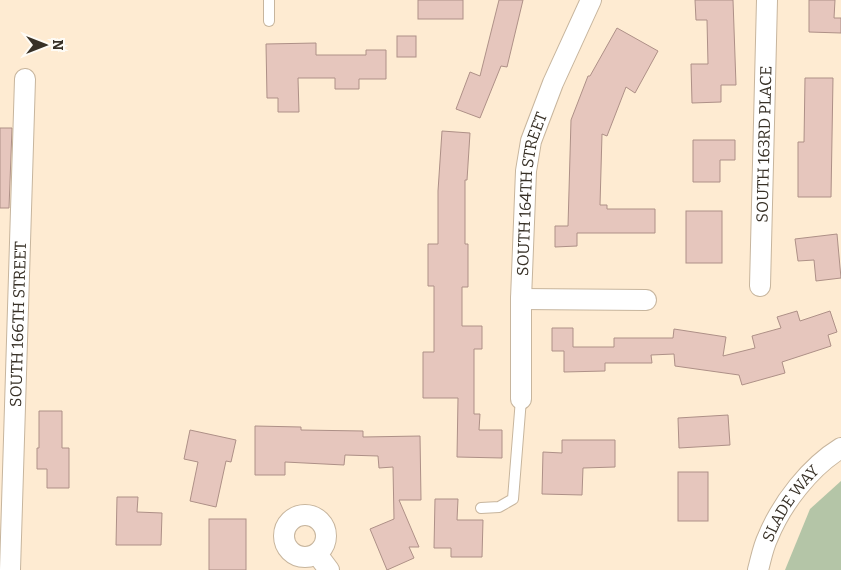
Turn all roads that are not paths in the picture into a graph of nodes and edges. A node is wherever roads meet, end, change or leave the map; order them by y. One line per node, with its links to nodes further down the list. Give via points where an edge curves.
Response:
1 (269, 0): 4 (lane)
2 (591, 0): 7 (street, SOUTH 164TH STREET, via 531,141 526,171)
3 (768, 0): 6 (street, SOUTH 163RD PLACE)
4 (269, 21)
5 (25, 79): 13 (street, SOUTH 166TH STREET)
6 (760, 286)
7 (521, 299): 8 (street); 9 (street, SOUTH 164TH STREET)
8 (646, 300)
9 (521, 399): 11 (lane, via 513,499 499,507)
10 (841, 448): 15 (street, SLADE WAY, via 813,471 790,498 768,536)
11 (481, 508)
12 (317, 554): 14 (street)
13 (6, 563)
14 (329, 570)
15 (758, 570)

